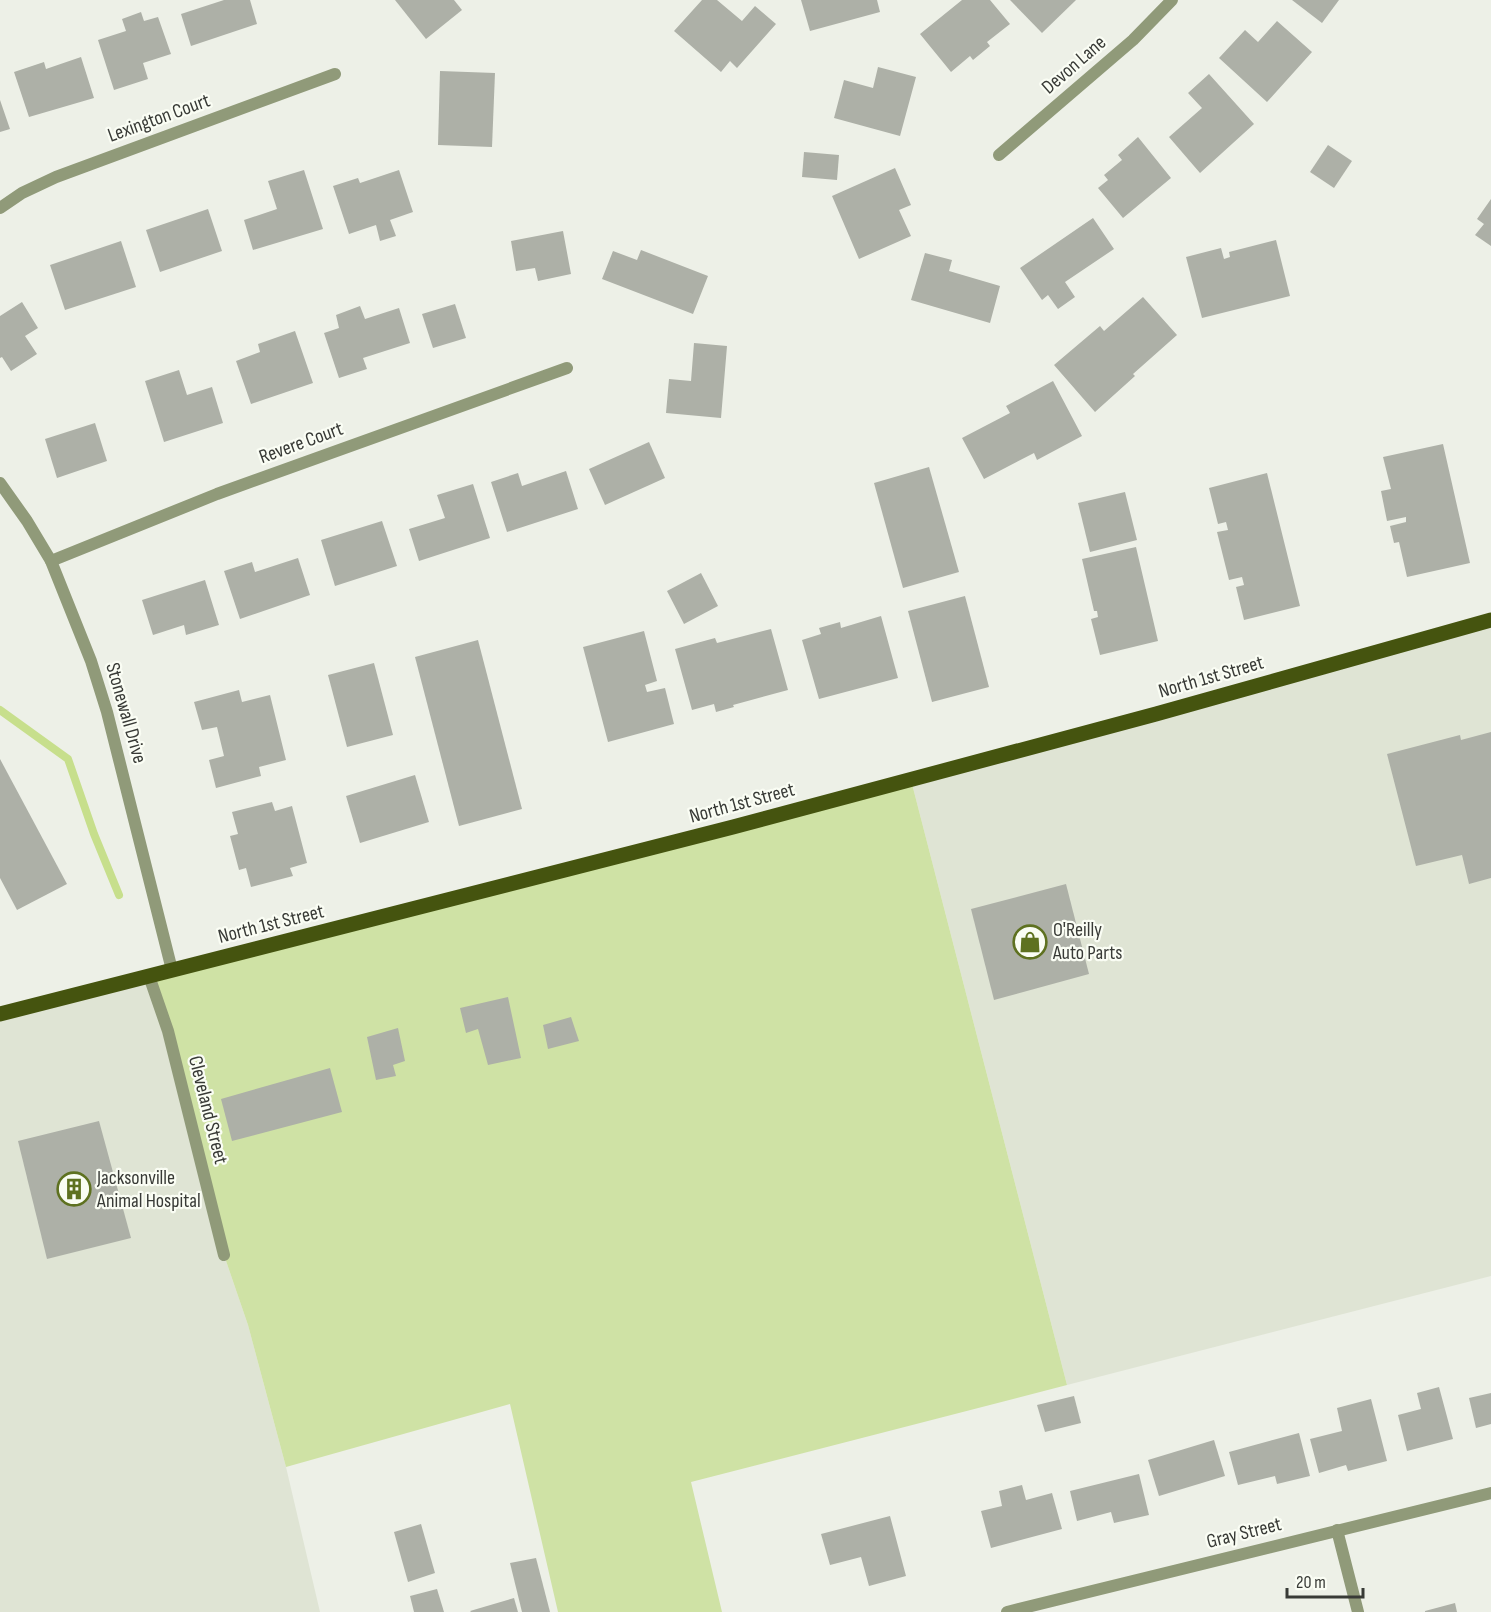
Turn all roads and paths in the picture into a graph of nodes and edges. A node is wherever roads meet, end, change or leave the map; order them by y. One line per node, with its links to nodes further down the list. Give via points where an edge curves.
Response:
1 (1172, 0): 3 (street, Devon Lane, via 1132,40)
2 (335, 74): 4 (street, Lexington Court, via 56,177)
3 (999, 155)
4 (0, 208)
5 (567, 368): 7 (street, Revere Court, via 217,494)
6 (0, 483): 7 (street, Stonewall Drive)
7 (51, 561): 9 (street, Stonewall Drive, via 107,712)
8 (1491, 620): 9 (main road, North 1st Street, via 744,825)
9 (172, 970): 10 (main road, North 1st Street)
10 (149, 976): 11 (main road, North 1st Street); 12 (street, Cleveland Street, via 168,1031)
11 (0, 1014)
12 (224, 1255)
13 (1491, 1493): 14 (street, Gray Street)
14 (1337, 1530): 15 (street, Gray Street); 16 (street)
15 (1007, 1612)
16 (1358, 1612)

